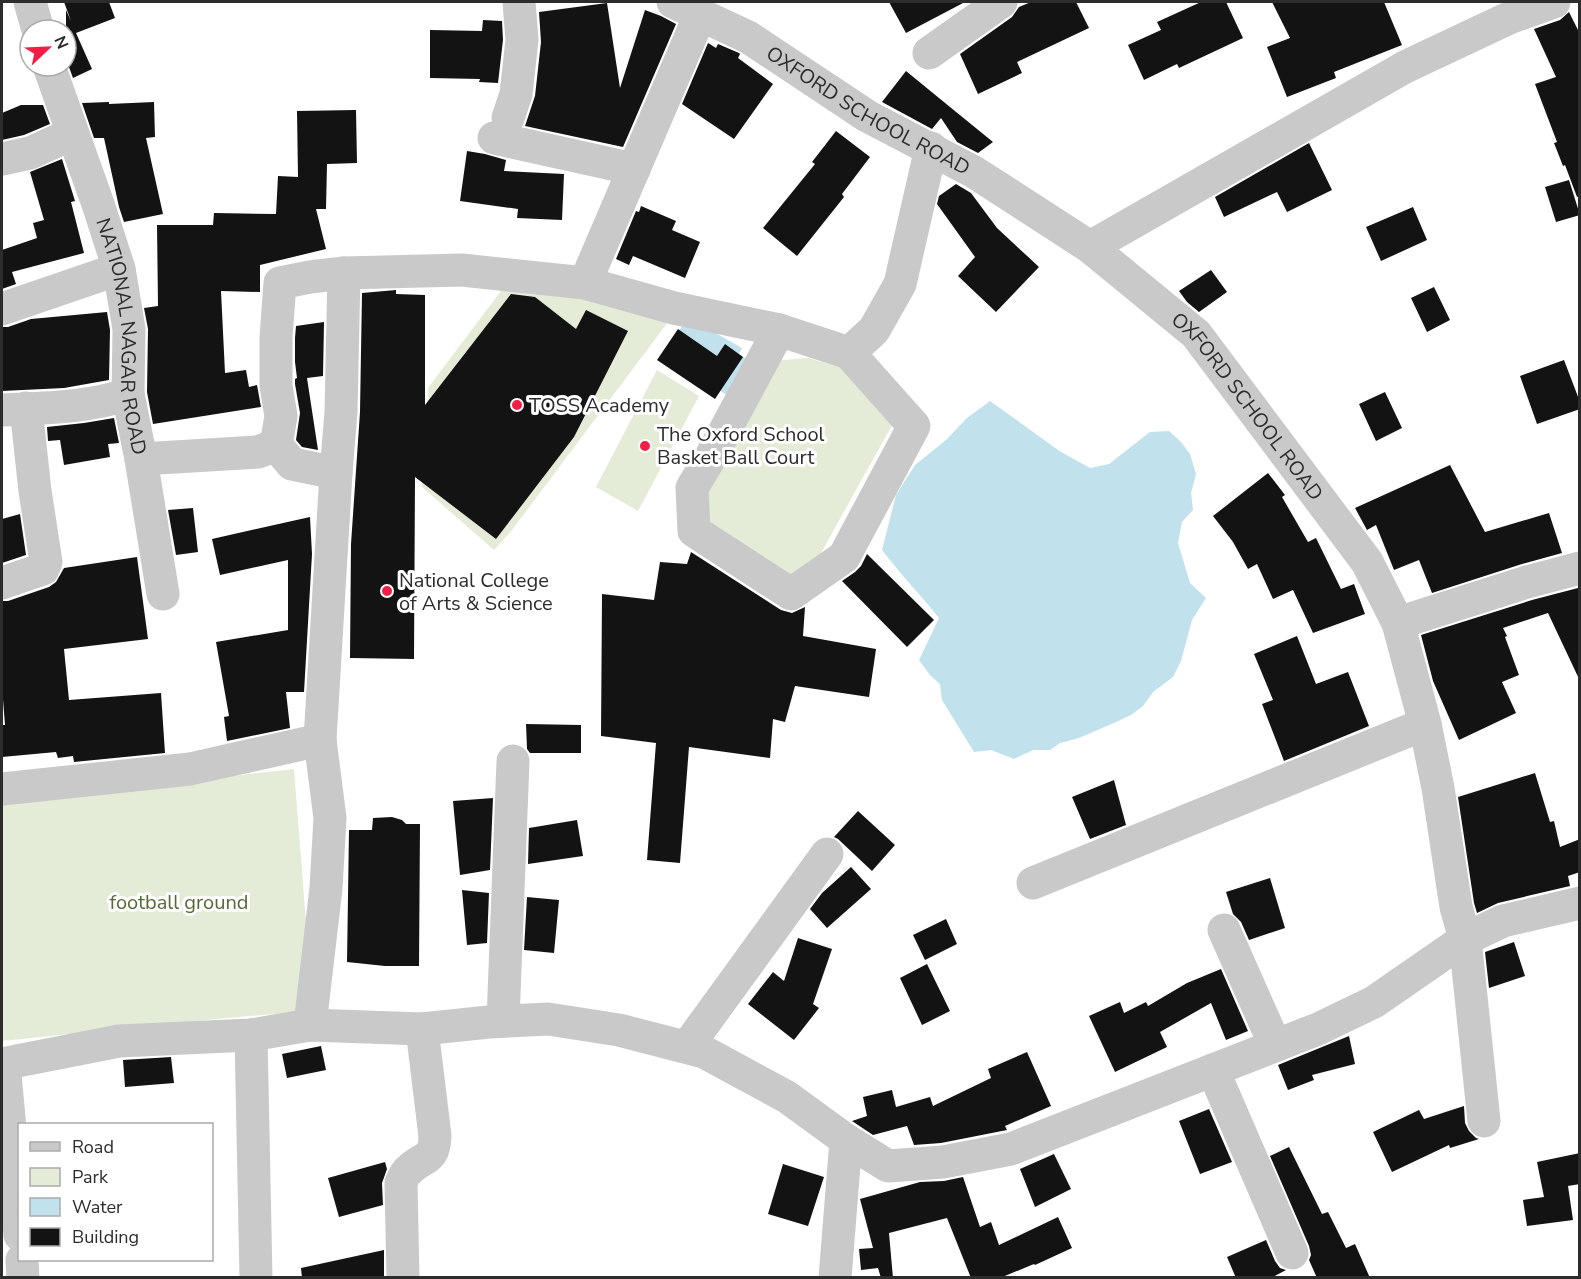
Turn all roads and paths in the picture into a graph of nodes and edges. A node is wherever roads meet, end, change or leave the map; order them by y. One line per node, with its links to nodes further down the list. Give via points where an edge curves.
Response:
1 (30, 2): 7 (street)
2 (519, 2): 13 (street, via 522,40 516,94 501,128)
3 (1001, 2): 6 (street)
4 (1554, 2): 14 (street, via 1509,18 1404,67)
5 (686, 8): 11 (street, OXFORD SCHOOL ROAD, via 748,37 867,116); 13 (street)
6 (963, 12): 8 (street)
7 (35, 18)
8 (929, 53)
9 (53, 78): 10 (street, NATIONAL NAGAR ROAD)
10 (72, 134): 12 (street, via 30,153); 15 (street, NATIONAL NAGAR ROAD)
11 (931, 148): 14 (street, OXFORD SCHOOL ROAD); 20 (street, via 900,284 874,330)
12 (2, 159)
13 (634, 169): 17 (street)
14 (1090, 247): 29 (street, OXFORD SCHOOL ROAD, via 1196,334 1367,562)
15 (119, 269): 18 (street); 21 (street, NATIONAL NAGAR ROAD, via 129,329)
16 (344, 273): 17 (street, via 462,270); 23 (street, via 280,283 276,386 281,416); 25 (street)
17 (585, 283): 19 (street, via 674,308)
18 (2, 309)
19 (779, 330): 20 (street); 20 (street, via 692,488 694,531 791,594 844,557 914,426)
20 (849, 352)
21 (128, 394): 22 (street, via 74,405); 24 (street, NATIONAL NAGAR ROAD)
22 (14, 409): 27 (street, via 46,562 43,569)
23 (276, 445): 24 (street, NATIONAL NAGAR ROAD, via 258,452); 25 (street, via 292,465)
24 (141, 459): 28 (street)
25 (336, 473): 31 (street)
26 (1580, 568): 29 (street)
27 (2, 583)
28 (163, 594)
29 (1398, 623): 30 (street, OXFORD SCHOOL ROAD)
30 (1425, 724): 35 (street); 38 (street, OXFORD SCHOOL ROAD, via 1456,908)
31 (320, 740): 33 (street, via 190,769); 40 (street, via 330,818)
32 (513, 760): 39 (street)
33 (2, 789)
34 (827, 854): 44 (street)
35 (1033, 883)
36 (1580, 903): 38 (street, via 1503,921)
37 (1224, 930): 43 (street)
38 (1465, 939): 43 (street, via 1374,1002); 47 (street, OXFORD SCHOOL ROAD)
39 (503, 1021): 41 (street); 44 (street, via 548,1019 619,1030)
40 (310, 1025): 41 (street); 42 (street)
41 (422, 1029): 54 (street, via 435,1147 430,1156 407,1171 401,1183)
42 (251, 1035): 45 (street, via 119,1041); 53 (street)
43 (1275, 1046): 46 (street)
44 (687, 1047): 48 (street, via 704,1052 787,1097)
45 (3, 1064): 49 (street)
46 (1213, 1070): 48 (street, via 1011,1149 943,1162 888,1166); 50 (street)
47 (1484, 1120)
48 (846, 1140): 55 (street)
49 (18, 1215)
50 (1292, 1253)
51 (22, 1261): 52 (street)
52 (23, 1278)
53 (256, 1278)
54 (403, 1278)
55 (835, 1278)

